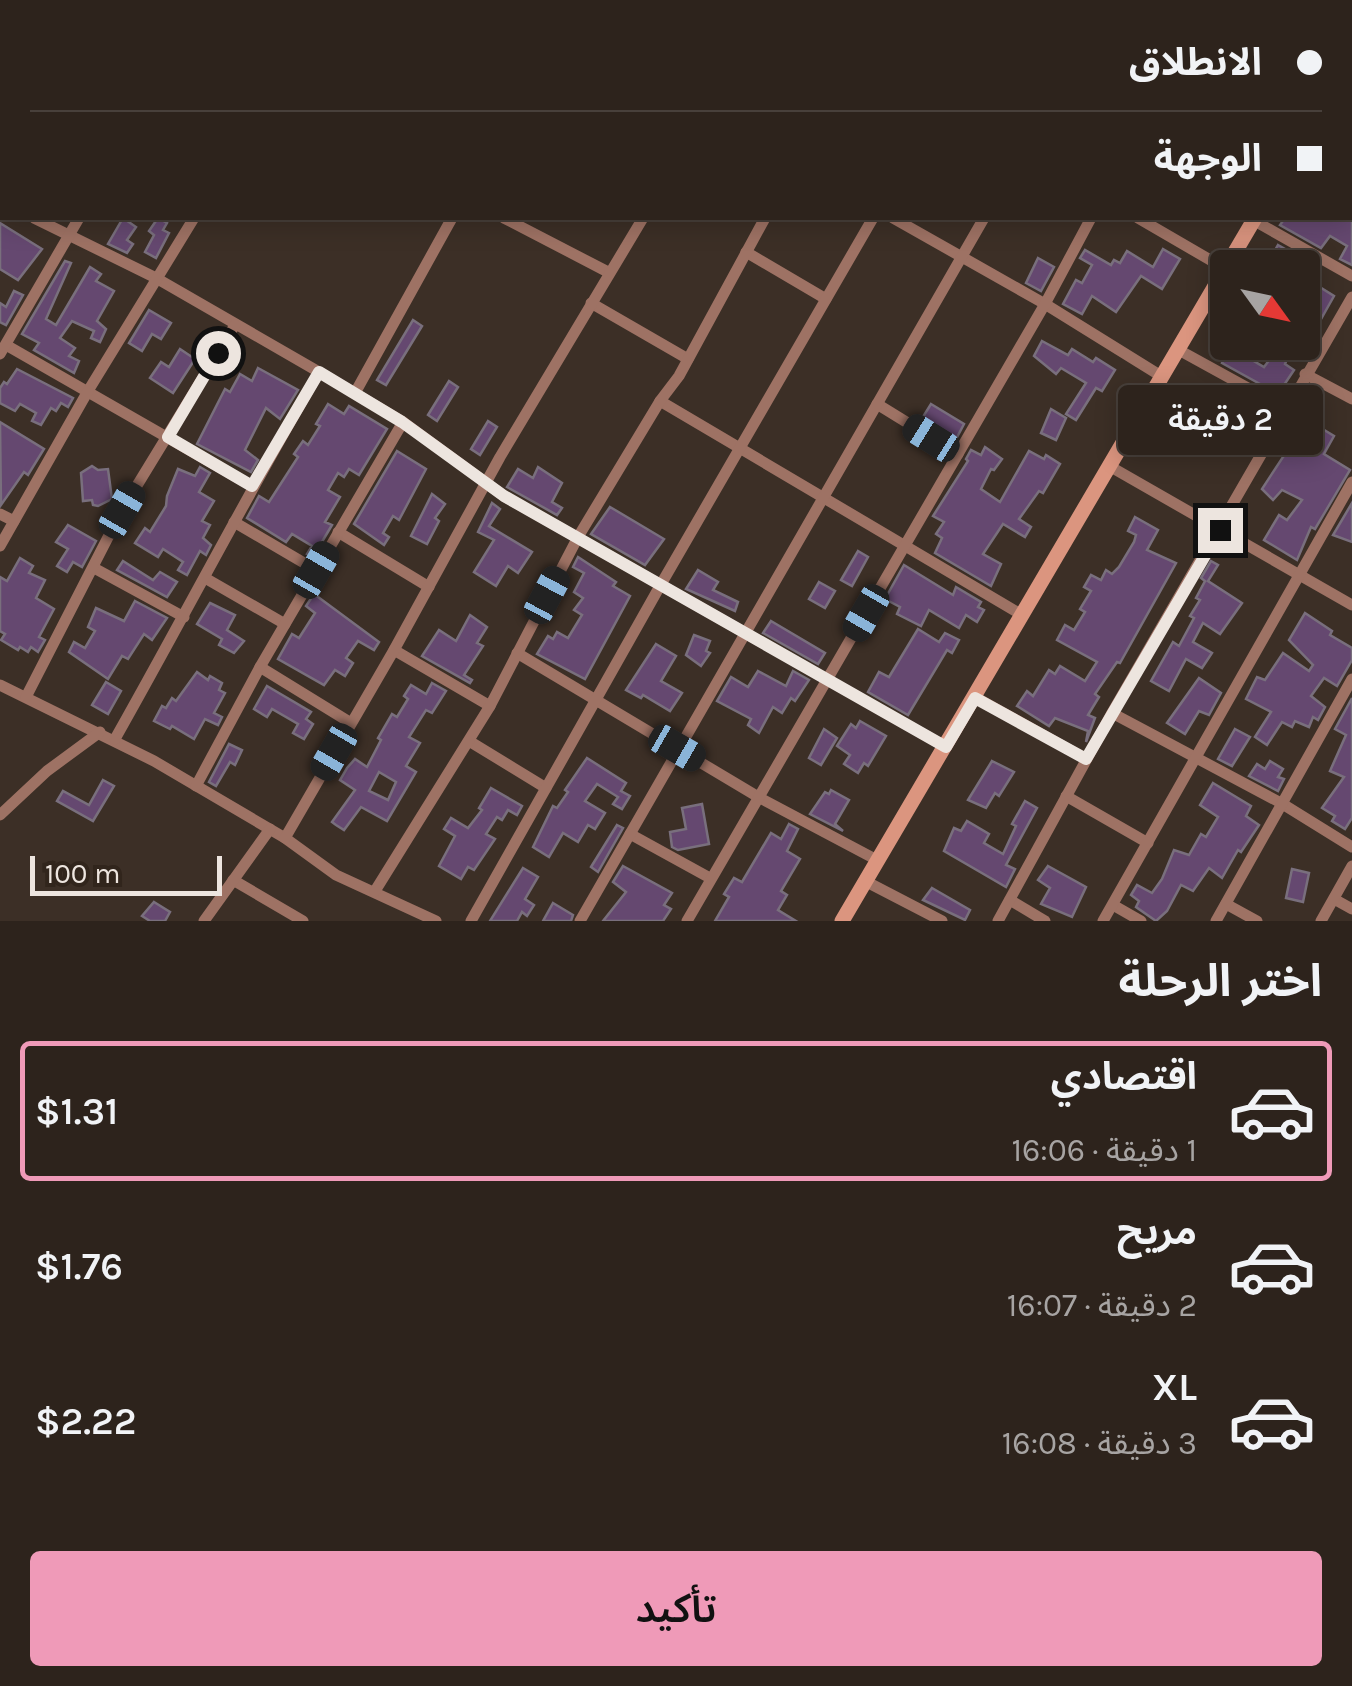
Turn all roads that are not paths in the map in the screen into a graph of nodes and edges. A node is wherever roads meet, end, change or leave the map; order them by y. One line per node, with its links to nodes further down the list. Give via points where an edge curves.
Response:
1 (38, 220): 15 (street)
2 (78, 220): 15 (street)
3 (193, 220): 22 (street)
4 (451, 220): 38 (street)
5 (508, 220): 20 (street)
6 (642, 220): 20 (street)
7 (764, 220): 17 (street)
8 (872, 220): 25 (street)
9 (896, 220): 18 (street)
10 (983, 220): 18 (street)
11 (1090, 220): 27 (street)
12 (1141, 220): 19 (street)
13 (1253, 220): 16 (street)
14 (1256, 220): 21 (street)
15 (68, 237): 22 (street); 32 (street)
16 (1235, 250)
17 (746, 252): 25 (street); 33 (street)
18 (961, 258): 27 (street); 41 (street)
19 (1210, 260)
20 (608, 272): 26 (street)
21 (1352, 276)
22 (156, 278): 29 (street); 37 (street)
23 (1210, 292): 31 (street)
24 (1352, 297): 28 (street)
25 (826, 299): 45 (street)
26 (590, 303): 33 (street); 49 (street)
27 (1045, 304): 36 (street); 46 (street)
28 (1338, 321): 30 (street); 35 (street)
29 (235, 324): 34 (street); 44 (street)
30 (1352, 329)
31 (1177, 348): 36 (street); 42 (street)
32 (3, 349): 37 (street)
33 (688, 359): 40 (street)
34 (319, 372): 38 (street); 50 (street)
35 (1306, 374): 39 (street); 42 (street)
36 (1161, 376): 47 (street)
37 (88, 390): 44 (street); 53 (street)
38 (355, 393): 43 (street)
39 (1352, 399)
40 (660, 400): 45 (street); 57 (street)
41 (878, 404): 46 (street); 51 (street)
42 (1286, 409): 55 (street)
43 (402, 422): 49 (street); 56 (street)
44 (168, 437): 50 (street); 60 (street)
45 (738, 450): 51 (street); 65 (street)
46 (958, 454): 59 (street)
47 (1111, 466): 55 (street); 67 (street)
48 (1352, 482): 62 (street)
49 (486, 484): 57 (street); 64 (street)
50 (252, 486): 54 (street)
51 (824, 499): 59 (street); 70 (street)
52 (0, 514): 53 (street)
53 (14, 521): 58 (street)
54 (234, 522): 61 (street); 63 (street)
55 (1220, 530): 62 (street); 81 (street)
56 (338, 532): 61 (street); 64 (street)
57 (578, 538): 65 (street); 72 (street)
58 (0, 546)
59 (905, 546): 67 (street); 75 (street)
60 (94, 568): 68 (street); 77 (street)
61 (316, 570): 69 (street)
62 (1300, 577): 66 (street); 88 (street)
63 (206, 578): 68 (street); 69 (street)
64 (429, 586): 71 (street)
65 (660, 586): 70 (street); 79 (street)
66 (1352, 605)
67 (1022, 615): 78 (street)
68 (184, 617): 84 (street)
69 (286, 624): 73 (street)
70 (744, 631): 75 (street); 87 (street)
71 (394, 650): 80 (street); 82 (street)
72 (517, 653): 79 (street); 80 (street)
73 (260, 667): 82 (street); 90 (street)
74 (1352, 679): 94 (street)
75 (828, 680): 86 (street); 93 (street)
76 (0, 685): 77 (street)
77 (26, 697): 83 (street)
78 (975, 698): 86 (street); 89 (street)
79 (596, 702): 87 (street); 91 (street)
80 (490, 706): 85 (street)
81 (1112, 712): 88 (street); 89 (street)
82 (350, 723): 98 (street)
83 (100, 732): 84 (street); 95 (street)
84 (115, 739): 90 (street)
85 (468, 741): 91 (street); 106 (street)
86 (946, 747): 101 (street)
87 (677, 748): 93 (street); 97 (street)
88 (1197, 756): 94 (street); 99 (street)
89 (1086, 759): 92 (street)
90 (196, 786): 96 (street)
91 (546, 788): 115 (street)
92 (1066, 796): 99 (street); 108 (street)
93 (760, 798): 101 (street); 103 (street)
94 (1282, 803): 100 (street); 109 (street)
95 (0, 815)
96 (270, 829): 98 (street); 104 (street)
97 (630, 834): 103 (street); 116 (street)
98 (284, 838): 106 (street, via 336,875)
99 (1148, 844): 110 (street)
100 (1352, 846)
101 (877, 860): 105 (street)
102 (1352, 866): 107 (street)
103 (710, 878): 117 (street)
104 (233, 880): 112 (street); 113 (street)
105 (865, 881): 118 (street); 119 (street)
106 (375, 891): 114 (street)
107 (1334, 899): 111 (street); 126 (street)
108 (1010, 900): 120 (street); 121 (street)
109 (1226, 904): 124 (street); 125 (street)
110 (1112, 905): 122 (street); 123 (street)
111 (1352, 910)
112 (204, 921)
113 (303, 921)
114 (436, 921)
115 (472, 921)
116 (580, 921)
117 (687, 921)
118 (842, 921)
119 (942, 921)
120 (998, 921)
121 (1045, 921)
122 (1102, 921)
123 (1141, 921)
124 (1216, 921)
125 (1257, 921)
126 (1321, 921)

